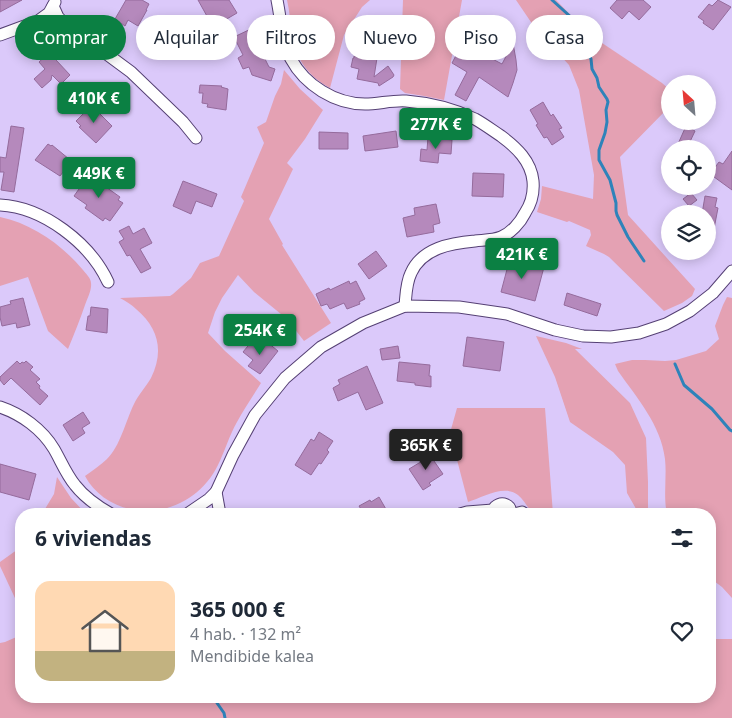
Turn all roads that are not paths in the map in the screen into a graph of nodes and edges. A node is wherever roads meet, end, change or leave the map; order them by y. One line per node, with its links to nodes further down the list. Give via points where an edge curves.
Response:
1 (277, 0): 11 (street, via 291,60 322,92 364,104 404,101 440,106 474,118 506,140 521,154 530,169 533,179 531,198 517,225 501,237 440,247 425,255 410,274)
2 (54, 3): 3 (street)
3 (46, 15)
4 (15, 29): 5 (street)
5 (0, 35)
6 (114, 60): 7 (street, via 131,72)
7 (196, 138)
8 (0, 205): 10 (street, via 26,209 76,239 95,260)
9 (732, 271): 11 (street, via 712,293 674,320 639,333 611,337 583,336 507,314 469,308)
10 (108, 282)
11 (405, 306): 13 (street, via 363,323 321,347 285,378 255,414)
12 (0, 406): 14 (street, via 11,410 41,433 74,484)
13 (216, 492): 15 (street); 16 (street)
14 (99, 508)
15 (196, 508)
16 (219, 508)
17 (496, 508): 18 (street, via 503,503)
18 (510, 508)

